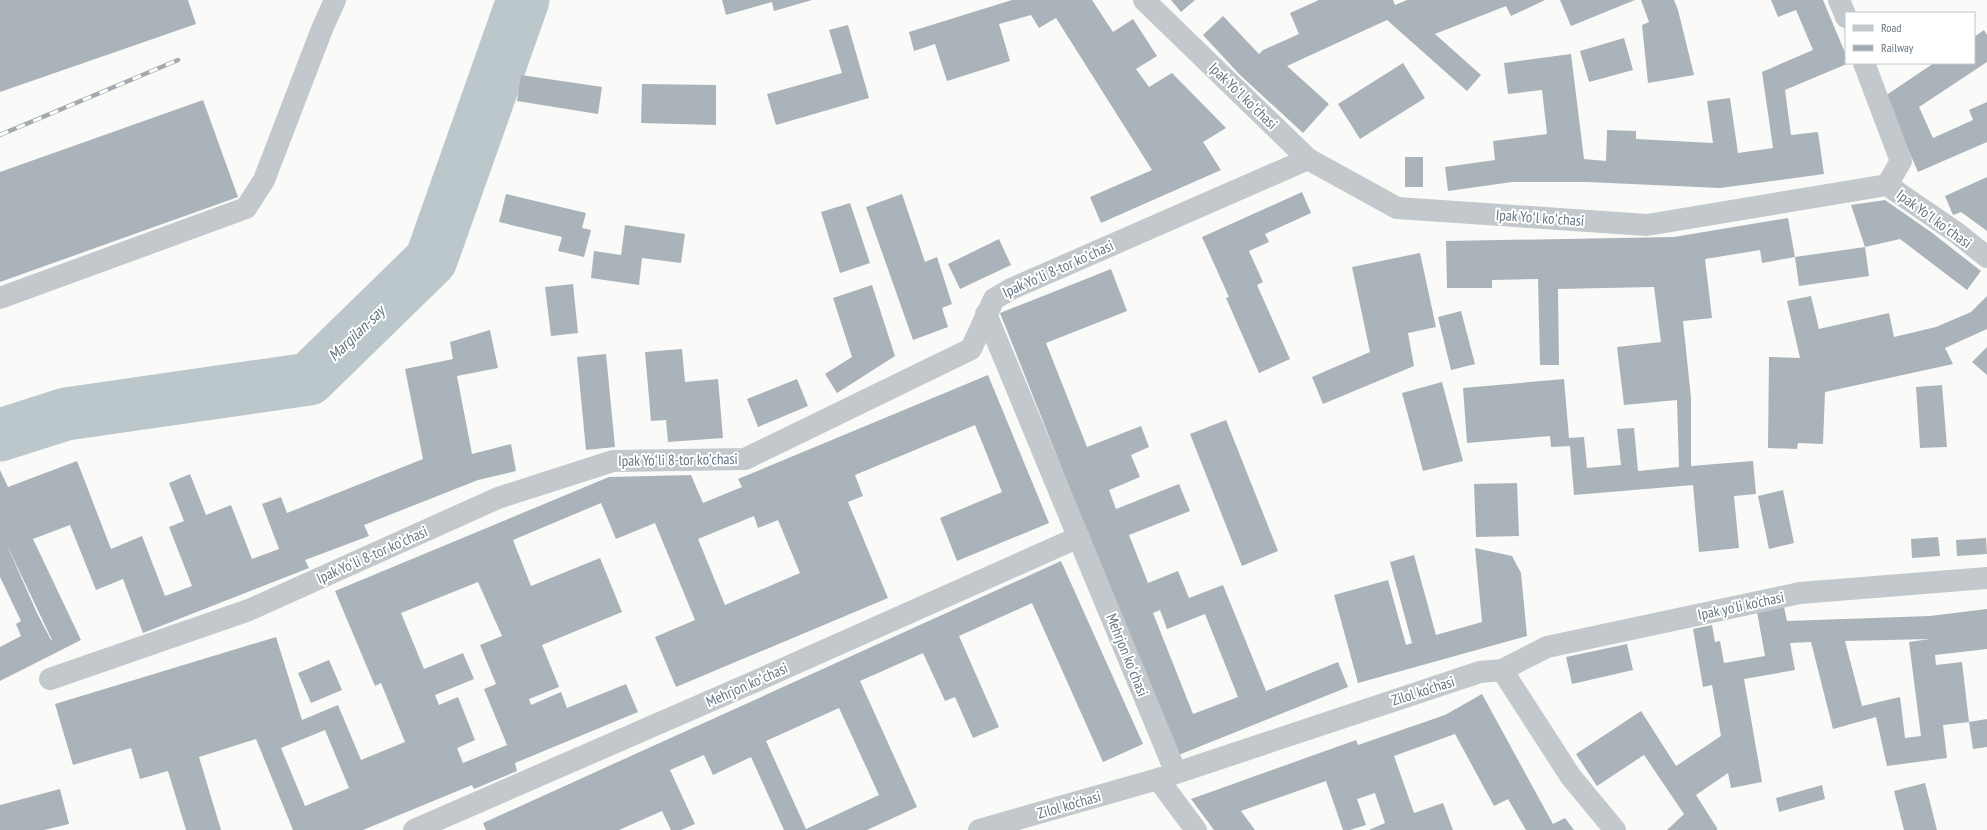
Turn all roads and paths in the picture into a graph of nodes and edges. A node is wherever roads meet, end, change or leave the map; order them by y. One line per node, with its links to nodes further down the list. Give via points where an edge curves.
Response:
1 (335, 0): 9 (street, via 264,180 246,208)
2 (1144, 0): 6 (street, Ipak Yoʻl koʻchasi)
3 (1839, 0): 4 (street)
4 (1845, 15)
5 (1864, 64): 7 (street, via 1901,161)
6 (1308, 159): 7 (street, Ipak Yoʻl koʻchasi, via 1397,208 1647,225); 10 (street, Ipak Yoʻli 8-tor koʼchasi, via 1011,289 994,299)
7 (1887, 185): 8 (street, Ipak Yoʻl koʻchasi, via 1957,233)
8 (1987, 258)
9 (0, 298)
10 (986, 314): 11 (street, Mehrjon koʻchasi); 14 (street, Ipak Yoʻli 8-tor koʼchasi, via 971,349 745,459 613,461 498,498 249,610)
11 (1079, 537): 15 (street, Mehrjon koʻchasi); 16 (street, Mehrjon koʻchasi)
12 (1987, 578): 13 (street, Ipak yo'li ko'chasi, via 1800,593 1547,647)
13 (1502, 670): 15 (street, Zilol ko‘chasi, via 1480,672); 19 (street, via 1571,776)
14 (50, 679)
15 (1167, 776): 17 (street, Zilol ko‘chasi); 18 (street)
16 (414, 830)
17 (979, 830)
18 (1196, 830)
19 (1615, 830)

